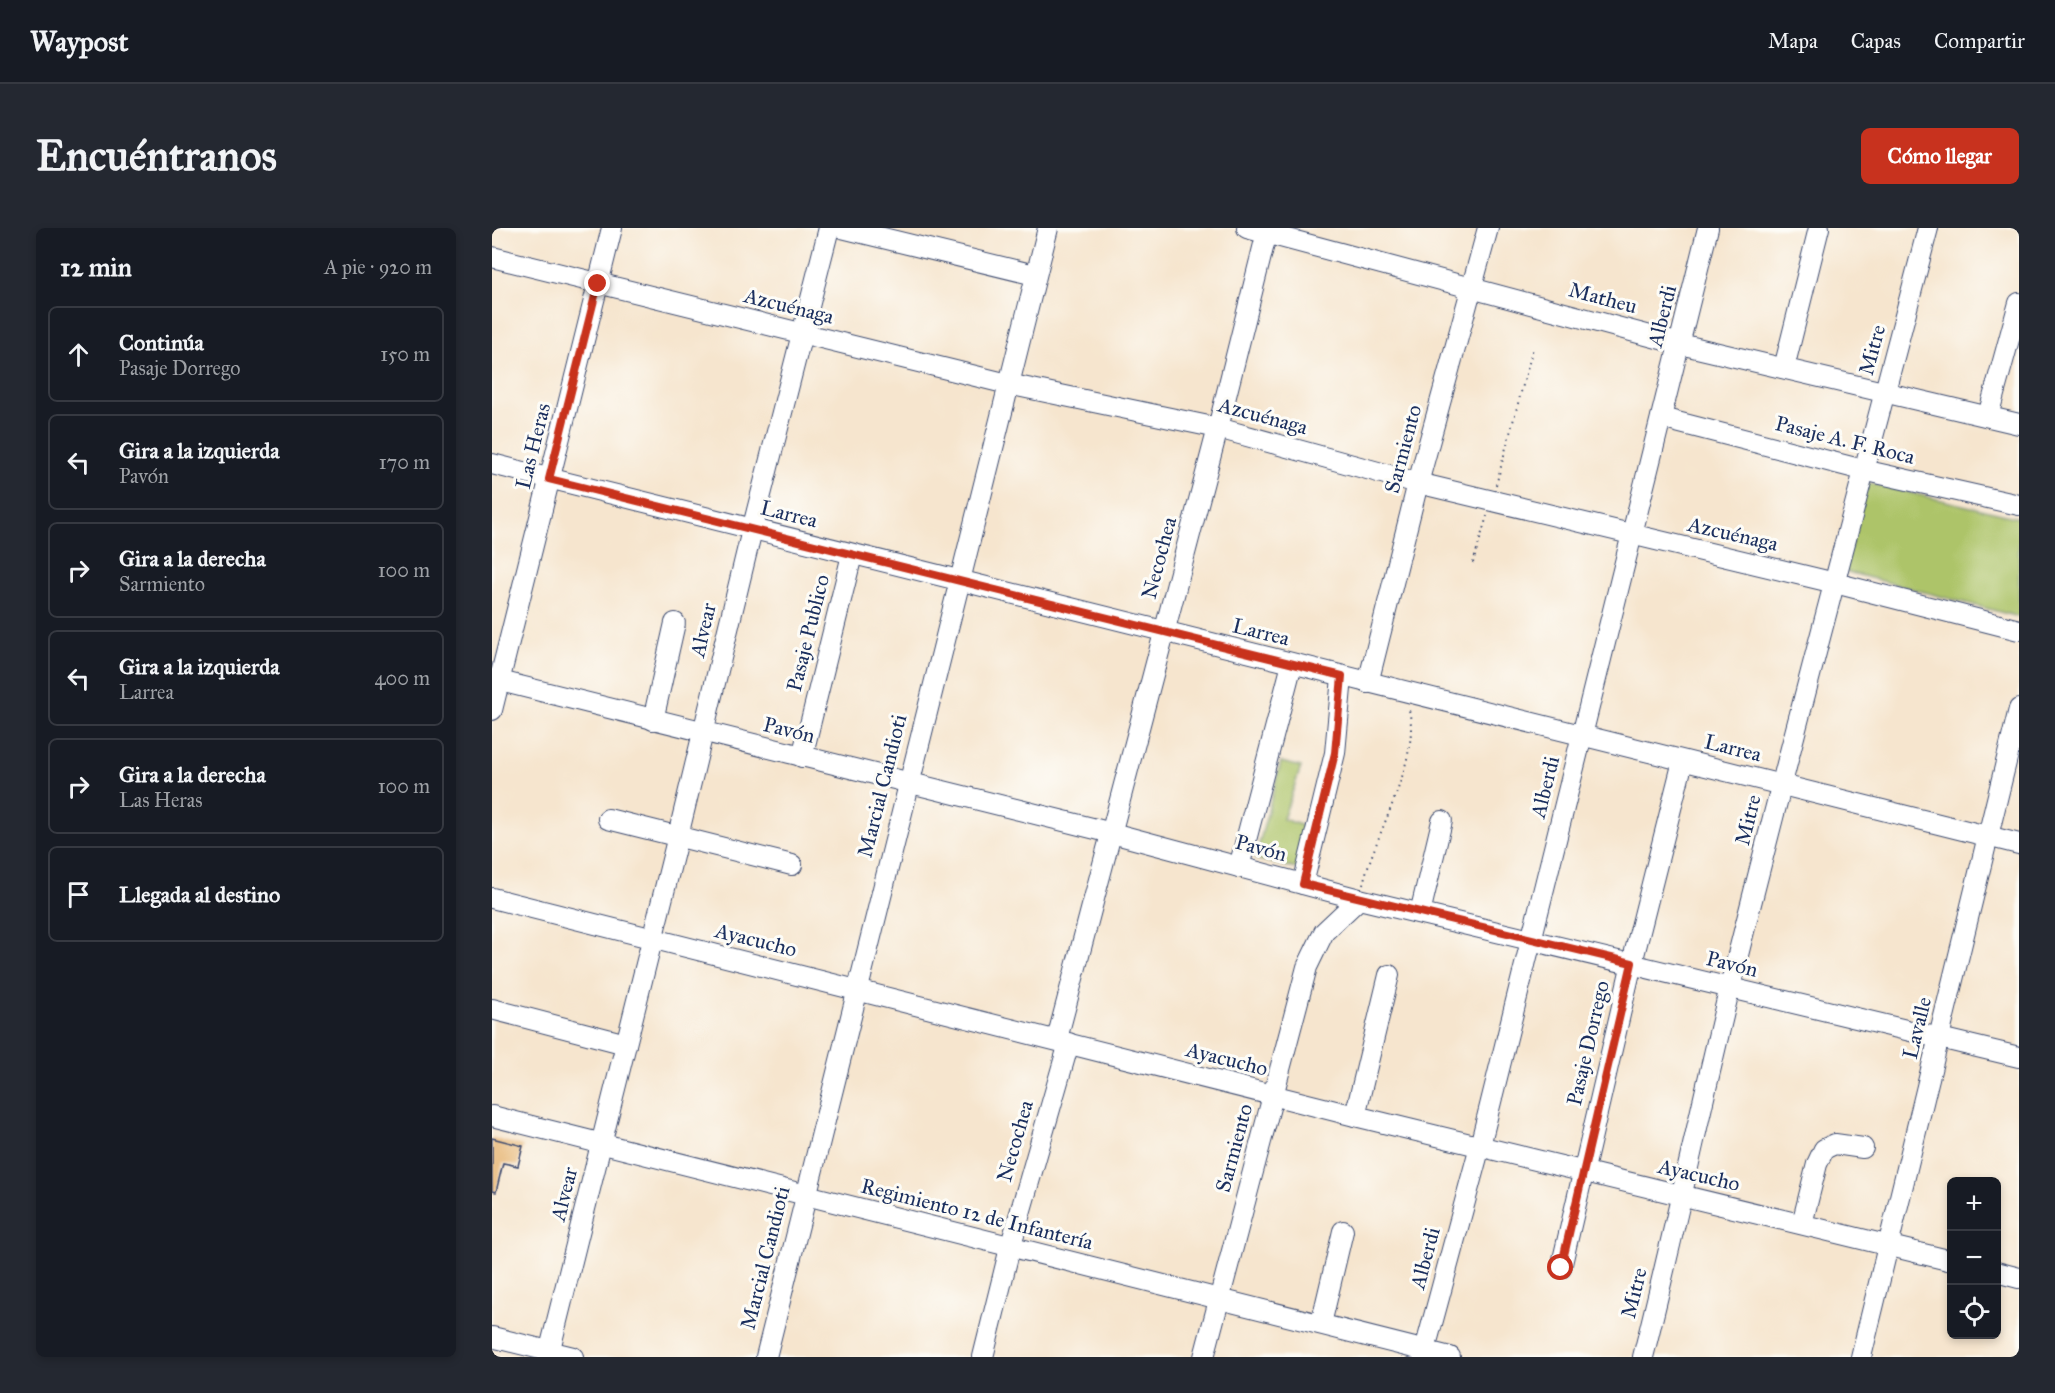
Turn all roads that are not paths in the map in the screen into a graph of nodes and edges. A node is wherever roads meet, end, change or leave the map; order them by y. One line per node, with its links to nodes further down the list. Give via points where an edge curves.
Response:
1 (612, 228): 13 (street, Las Heras)
2 (829, 228): 16 (street, Alvear)
3 (842, 228): 12 (street)
4 (1047, 228): 12 (street, Marcial Candioti)
5 (1247, 228): 10 (street, Matheu)
6 (1488, 228): 14 (street, Sarmiento)
7 (1708, 228): 17 (street, Alberdi)
8 (1819, 228): 18 (street)
9 (1928, 228): 20 (street, Mitre)
10 (1267, 231): 14 (street, Matheu); 24 (street, Necochea)
11 (492, 257): 13 (street, Azcuénaga)
12 (1035, 275): 19 (street, Marcial Candioti)
13 (598, 284): 16 (street, Azcuénaga); 27 (street, Las Heras)
14 (1472, 288): 17 (street, Matheu); 28 (street, Sarmiento)
15 (2019, 303): 21 (street)
16 (804, 335): 19 (street, Azcuénaga); 30 (street, Alvear)
17 (1680, 344): 18 (street, Matheu); 22 (street, Alberdi)
18 (1784, 368): 20 (street, Matheu)
19 (1008, 384): 24 (street, Azcuénaga); 33 (street, Marcial Candioti)
20 (1886, 391): 21 (street, Matheu); 26 (street, Mitre)
21 (1988, 416): 23 (street, Matheu)
22 (1661, 418): 26 (street, Pasaje A. F. Roca); 31 (street, Alberdi)
23 (2019, 424)
24 (1218, 428): 28 (street, Azcuénaga); 37 (street, Necochea)
25 (492, 464): 27 (street, Larrea)
26 (1863, 470): 29 (street, Pasaje A. F. Roca); 34 (street, Mitre)
27 (549, 479): 30 (street, Larrea); 40 (street, Las Heras)
28 (1418, 483): 31 (street, Azcuénaga); 41 (street, Sarmiento)
29 (2019, 505)
30 (752, 530): 32 (street, Larrea); 45 (street, Alvear)
31 (1632, 535): 34 (street, Azcuénaga); 46 (street, Alberdi)
32 (852, 555): 33 (street, Larrea); 47 (street, Pasaje Publico)
33 (957, 581): 37 (street, Larrea); 49 (street, Marcial Candioti)
34 (1835, 583): 36 (street, Azcuénaga); 50 (street, Mitre)
35 (675, 623): 44 (street)
36 (2019, 630)
37 (1165, 632): 38 (street, Larrea); 53 (street, Necochea)
38 (1292, 664): 39 (street, Larrea); 58 (street)
39 (1342, 676): 41 (street, Larrea); 59 (street, via 1335,753)
40 (496, 680): 43 (street, Las Heras); 44 (street, Pavón)
41 (1368, 683): 46 (street, Larrea)
42 (2019, 709): 55 (street, Lavalle)
43 (492, 710)
44 (653, 720): 45 (street, Pavón)
45 (703, 733): 47 (street, Pavón); 54 (street, Alvear)
46 (1582, 735): 48 (street, Larrea); 64 (street, Alberdi)
47 (802, 758): 49 (street, Pavón)
48 (1683, 761): 50 (street, Larrea); 65 (street, Pasaje Dorrego)
49 (908, 782): 53 (street, Pavón); 68 (street, Marcial Candioti)
50 (1782, 785): 55 (street, Larrea); 67 (street, Mitre)
51 (608, 819): 54 (street)
52 (1442, 821): 62 (street)
53 (1112, 833): 58 (street, Pavón); 71 (street, Necochea)
54 (678, 836): 57 (street); 63 (street, Alvear)
55 (1988, 836): 56 (street, Larrea); 70 (street, Lavalle)
56 (2019, 844)
57 (792, 865)
58 (1239, 867): 59 (street, Pavón)
59 (1303, 884): 61 (street, Pavón)
60 (492, 898): 63 (street, Ayacucho)
61 (1359, 899): 62 (street, Pavón); 74 (street, Sarmiento, via 1324,933 1314,950)
62 (1420, 913): 64 (street, Pavón)
63 (653, 938): 68 (street, Ayacucho); 72 (street, Alvear)
64 (1532, 939): 65 (street, Pavón); 78 (street, Alberdi)
65 (1632, 963): 67 (street, Pavón); 80 (street, Pasaje Dorrego)
66 (1389, 975): 76 (street)
67 (1730, 989): 70 (street, Pavón); 82 (street, Mitre)
68 (856, 990): 71 (street, Ayacucho); 81 (street, Marcial Candioti)
69 (492, 1009): 72 (street)
70 (1940, 1038): 73 (street, Pavón); 85 (street, Lavalle)
71 (1063, 1041): 74 (street, Ayacucho); 86 (street, Necochea)
72 (626, 1044): 77 (street, Alvear)
73 (2019, 1057)
74 (1273, 1095): 76 (street, Ayacucho); 91 (street, Sarmiento)
75 (492, 1116): 77 (street, Regimiento 12 de Infantería)
76 (1355, 1116): 78 (street, Ayacucho)
77 (601, 1144): 81 (street, Regimiento 12 de Infantería); 94 (street, Alvear)
78 (1480, 1146): 80 (street, Ayacucho); 95 (street, Alberdi)
79 (1863, 1148): 83 (street, via 1835,1144 1824,1149)
80 (1583, 1172): 82 (street, Ayacucho); 88 (street, Pasaje Dorrego)
81 (805, 1195): 86 (street, Regimiento 12 de Infantería); 97 (street, Marcial Candioti)
82 (1683, 1196): 83 (street, Ayacucho); 101 (street, Mitre)
83 (1802, 1224): 85 (street, Ayacucho)
84 (1344, 1232): 92 (street)
85 (1888, 1245): 87 (street, Ayacucho); 102 (street, Lavalle)
86 (1010, 1248): 91 (street, Regimiento 12 de Infantería); 98 (street, Necochea)
87 (1947, 1260)
88 (1561, 1268)
89 (2001, 1273): 90 (street)
90 (2019, 1278)
91 (1219, 1299): 92 (street, Regimiento 12 de Infantería); 99 (street, Sarmiento)
92 (1321, 1324): 95 (street, Regimiento 12 de Infantería)
93 (492, 1336): 94 (street)
94 (549, 1354): 96 (street)
95 (1424, 1354): 100 (street, Regimiento 12 de Infantería)
96 (573, 1357)
97 (766, 1357)
98 (983, 1357)
99 (1204, 1357)
100 (1450, 1357)
101 (1643, 1357)
102 (1861, 1357)

